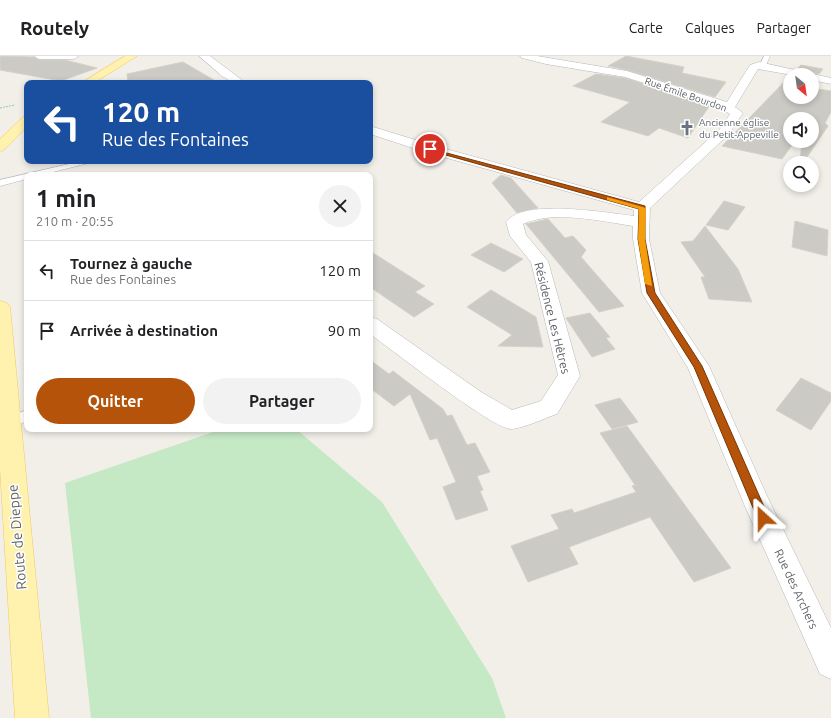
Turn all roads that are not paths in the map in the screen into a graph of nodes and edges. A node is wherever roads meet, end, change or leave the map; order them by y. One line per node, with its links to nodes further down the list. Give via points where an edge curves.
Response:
1 (39, 56): 2 (street)
2 (74, 56)
3 (132, 56): 9 (main road)
4 (204, 56): 10 (street)
5 (525, 56): 12 (street, Rue Émile Bourdon, via 627,74)
6 (762, 60): 7 (street); 12 (street, via 754,67)
7 (785, 68)
8 (819, 78): 11 (street)
9 (91, 80)
10 (236, 80)
11 (831, 81)
12 (729, 108): 22 (street, Rue Émile Bourdon, via 737,113 724,132)
13 (24, 123): 15 (main road)
14 (373, 131): 22 (street)
15 (0, 148)
16 (79, 164): 17 (lane)
17 (42, 172)
18 (24, 176): 19 (lane)
19 (0, 183)
20 (24, 184): 21 (lane)
21 (0, 190)
22 (642, 215): 24 (street, Résidence Les Hêtres, via 561,213 522,216 514,222 518,236 539,261 569,376 549,408 510,420 473,398); 27 (street, Rue des Archers, via 641,239 651,293 698,366 757,504)
23 (0, 307): 25 (main road, Route de Dieppe)
24 (373, 326)
25 (18, 419): 26 (main road, Route de Dieppe)
26 (6, 465): 28 (main road, Route de Dieppe)
27 (831, 663)
28 (32, 718)

